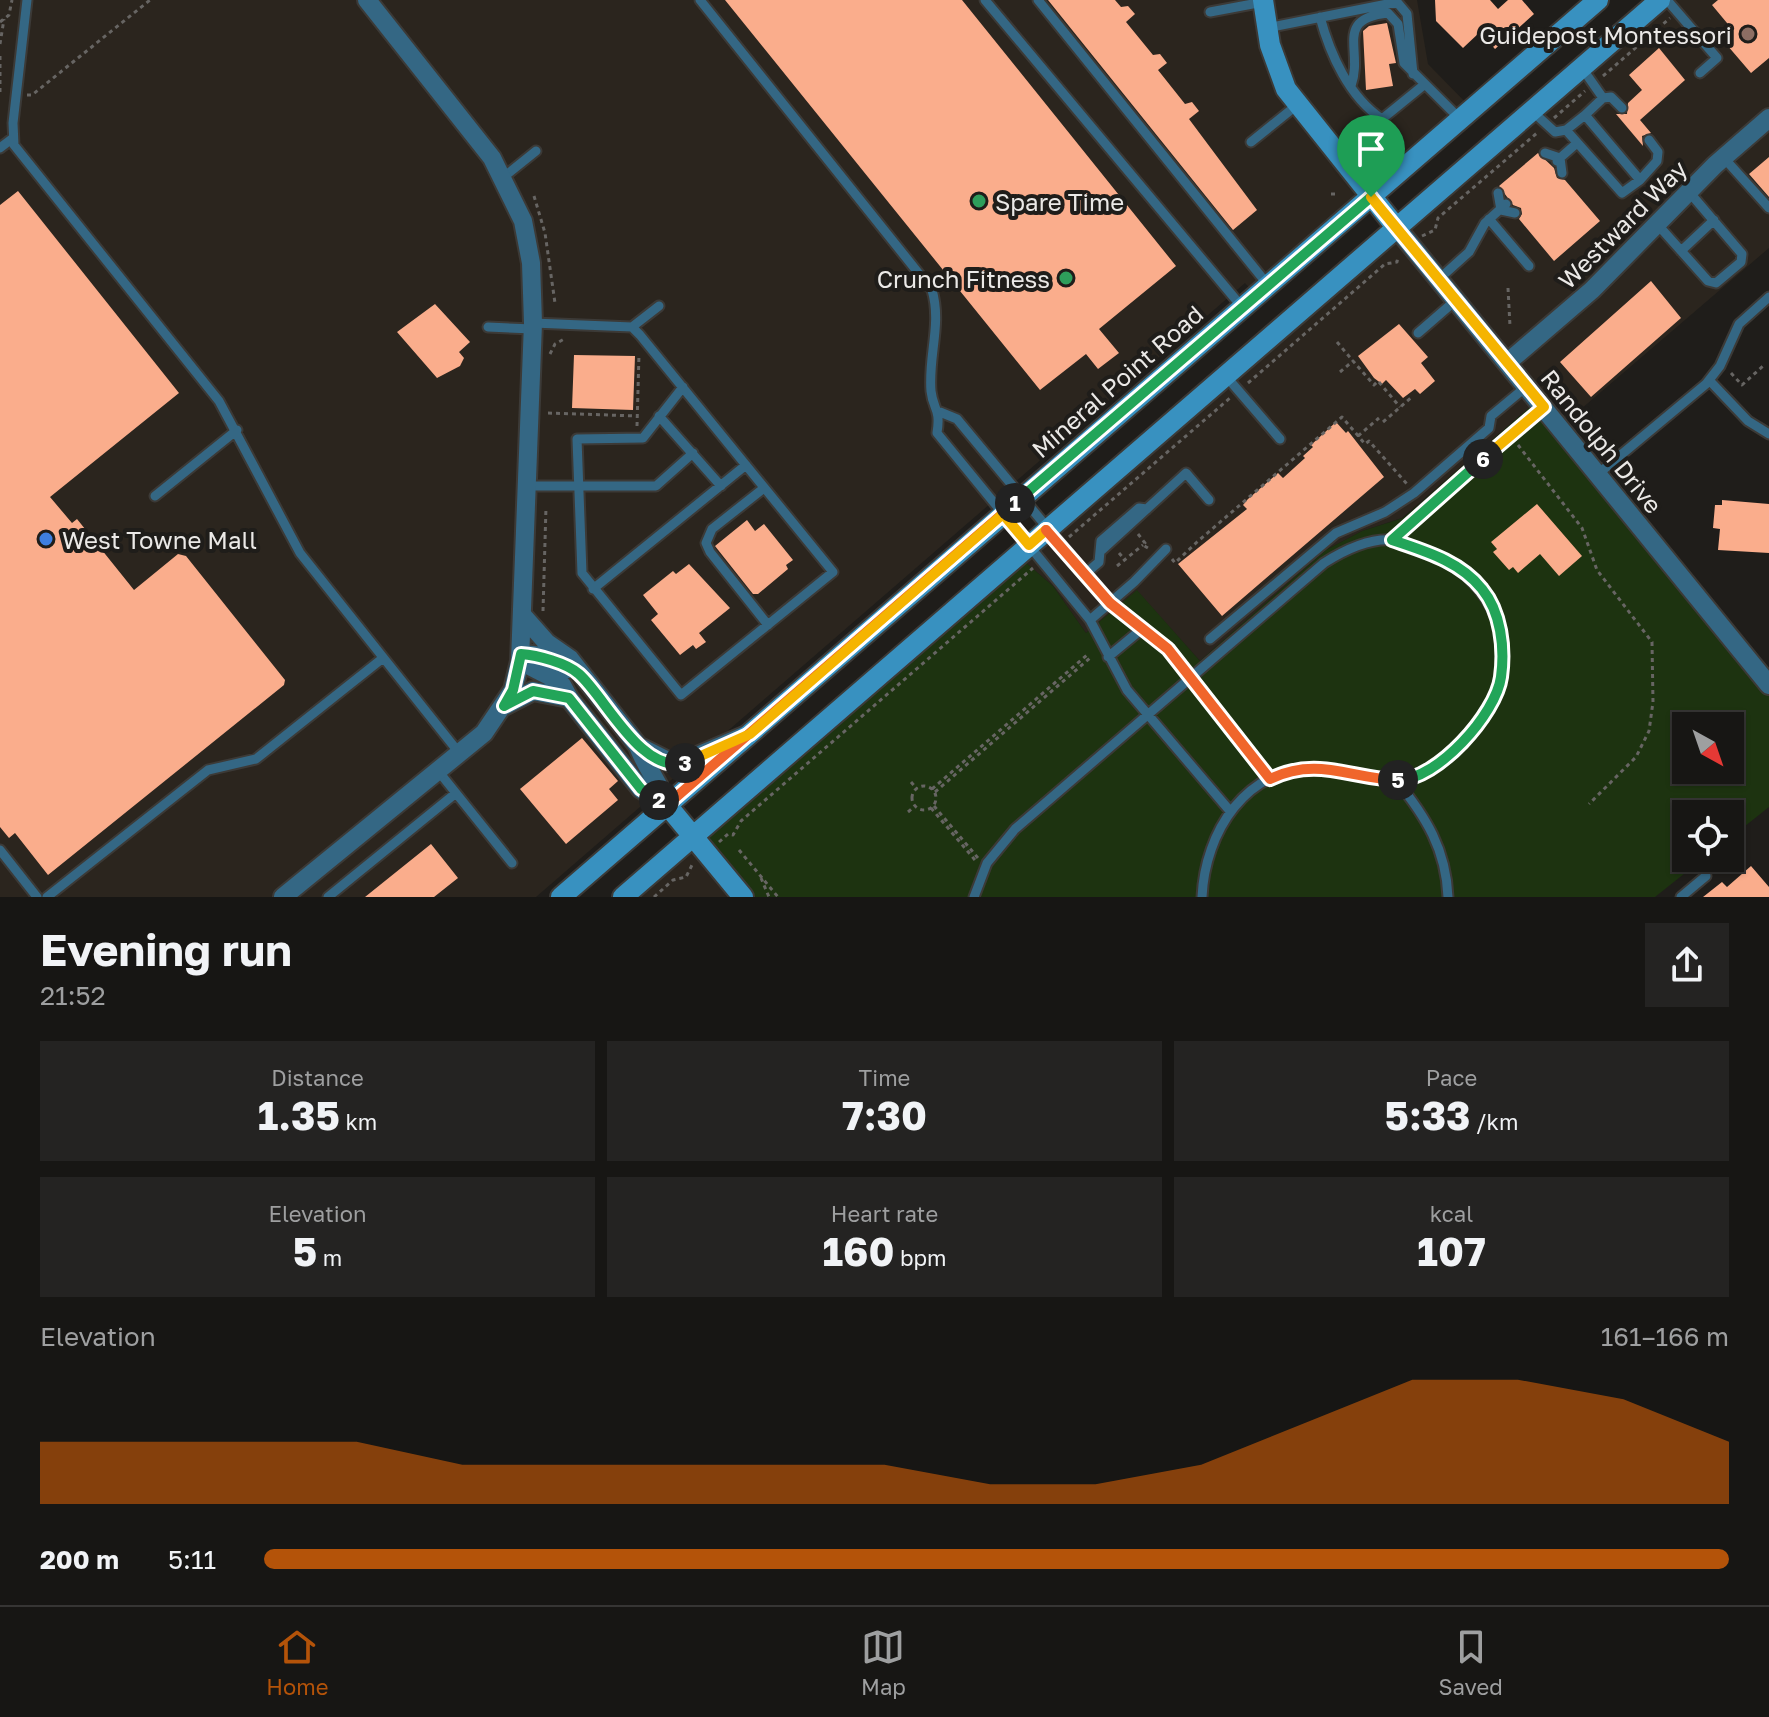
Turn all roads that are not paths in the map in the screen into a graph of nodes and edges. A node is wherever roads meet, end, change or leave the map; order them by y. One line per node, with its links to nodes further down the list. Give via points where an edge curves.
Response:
1 (27, 0): 26 (lane)
2 (367, 0): 36 (street)
3 (700, 0): 66 (lane, via 932,290 937,306 931,393)
4 (985, 0): 55 (lane)
5 (1038, 0): 51 (lane)
6 (1598, 0): 24 (main road, Mineral Point Road)
7 (1667, 0): 9 (lane)
8 (1263, 1): 10 (lane); 12 (main road)
9 (1668, 6): 13 (lane, via 1717,58); 15 (main road)
10 (1210, 12)
11 (1320, 17): 12 (lane); 14 (lane, via 1397,2 1407,14); 17 (lane)
12 (1266, 28): 19 (main road, via 1279,73)
13 (1700, 73)
14 (1413, 74): 16 (lane); 17 (lane, via 1404,63 1394,17 1363,17 1353,34 1357,69)
15 (1587, 76): 18 (lane); 22 (main road)
16 (1425, 84): 17 (lane, via 1382,119 1361,103); 24 (lane)
17 (1351, 86)
18 (1603, 98): 20 (lane, via 1611,97); 21 (lane)
19 (1297, 105): 28 (lane); 40 (main road)
20 (1622, 108)
21 (1585, 115): 25 (lane); 37 (lane)
22 (1539, 118): 25 (lane, via 1555,132); 47 (main road)
23 (1769, 118): 33 (street, Westward Way)
24 (1462, 120): 40 (main road, Mineral Point Road)
25 (1566, 130): 29 (lane)
26 (13, 138): 30 (lane); 68 (lane, via 18,152)
27 (1649, 140): 37 (lane, via 1658,152 1657,161)
28 (1251, 142)
29 (1577, 143): 34 (lane); 37 (lane, via 1622,193)
30 (0, 148)
31 (536, 151): 36 (lane)
32 (1545, 153): 34 (lane)
33 (1724, 158): 39 (street, Westward Way); 42 (lane)
34 (1557, 161): 35 (lane)
35 (1562, 173)
36 (505, 176): 56 (street, via 528,243)
37 (1640, 180)
38 (1498, 193): 41 (lane)
39 (1690, 193): 45 (lane); 46 (street, Westward Way)
40 (1371, 197): 47 (main road); 51 (main road, Mineral Point Road)
41 (1503, 207): 43 (lane); 44 (lane)
42 (1769, 208)
43 (1515, 213)
44 (1489, 219): 49 (lane); 50 (lane, via 1469,252)
45 (1714, 220): 48 (lane); 48 (lane, via 1742,254 1741,262 1716,283)
46 (1658, 225): 48 (lane); 60 (street, Westward Way)
47 (1396, 227): 50 (street, Randolph Drive); 61 (main road)
48 (1681, 251)
49 (1529, 266)
50 (1439, 279): 53 (street, Randolph Drive)
51 (1268, 285): 55 (main road, Mineral Point Road)
52 (1769, 297): 62 (lane, via 1739,324)
53 (1456, 300): 59 (lane); 60 (street, Randolph Drive)
54 (659, 306): 58 (lane)
55 (1242, 307): 79 (main road, Mineral Point Road)
56 (533, 326): 57 (lane); 58 (lane); 74 (street)
57 (488, 327)
58 (632, 327): 64 (lane)
59 (1418, 333)
60 (1508, 362): 63 (street, Randolph Drive)
61 (1225, 375): 70 (lane); 83 (main road)
62 (1709, 380): 69 (lane, via 1748,421); 73 (lane)
63 (1527, 386): 65 (street, Randolph Drive); 95 (lane, via 1491,416 1489,428 1414,493 1336,533)
64 (683, 387): 67 (lane); 72 (lane)
65 (1544, 407): 73 (street, Randolph Drive); 84 (lane)
66 (940, 412): 79 (lane, via 957,419); 82 (lane, via 937,433)
67 (659, 416): 71 (lane); 76 (lane, via 643,438 577,439)
68 (237, 430): 78 (lane); 97 (lane, via 287,533)
69 (1769, 434)
70 (1280, 439)
71 (693, 453): 75 (lane); 76 (lane, via 656,486)
72 (746, 465): 75 (lane); 77 (lane)
73 (1598, 474): 101 (street, Randolph Drive)
74 (529, 486): 76 (lane); 91 (street)
75 (721, 486): 89 (lane)
76 (577, 487): 89 (lane, via 582,573)
77 (764, 488): 93 (lane, via 712,529 706,543); 93 (lane, via 833,572)
78 (155, 496)
79 (1021, 498): 82 (main road, Mineral Point Road); 83 (lane)
80 (1209, 500): 81 (lane, via 1186,473)
81 (1147, 509): 86 (lane); 86 (lane, via 1139,508 1114,529 1101,541)
82 (1003, 514): 85 (lane); 105 (main road, Mineral Point Road)
83 (1048, 528): 85 (main road); 88 (lane)
84 (1392, 540): 100 (lane, via 1364,544 1324,563); 110 (lane, via 1437,555 1468,575 1490,602 1502,638 1501,679 1478,723 1447,758 1407,780)
85 (1029, 545): 92 (lane); 114 (main road)
86 (1102, 550): 88 (lane, via 1099,562)
87 (1164, 551): 90 (lane)
88 (1085, 574): 90 (lane)
89 (593, 589): 93 (lane, via 681,695)
90 (1110, 603): 92 (lane); 94 (lane)
91 (524, 617): 98 (street); 99 (street)
92 (1090, 620): 96 (lane)
93 (768, 625)
94 (1143, 628): 96 (lane); 100 (lane)
95 (1210, 639)
96 (1108, 657): 104 (lane)
97 (383, 658): 107 (lane); 119 (lane, via 256,759 208,770)
98 (520, 658): 99 (street, via 543,656); 102 (street, via 562,685); 103 (street)
99 (577, 671): 106 (street)
100 (1191, 679): 104 (lane); 109 (lane)
101 (1769, 685)
102 (569, 698): 103 (street, via 533,691); 112 (street, via 641,789)
103 (504, 706): 107 (street)
104 (1147, 715): 113 (lane); 125 (lane, via 996,849)
105 (750, 734): 106 (street, via 676,765); 112 (main road, Mineral Point Road)
106 (638, 746): 112 (street)
107 (460, 754): 108 (street)
108 (439, 772): 111 (lane); 120 (street)
109 (1270, 779): 110 (lane, via 1317,767); 113 (lane)
110 (1396, 780): 127 (lane, via 1435,838 1447,866)
111 (456, 793): 116 (lane); 121 (lane)
112 (667, 805): 114 (main road); 122 (main road, Mineral Point Road)
113 (1230, 811): 126 (lane, via 1207,855)
114 (694, 836): 123 (main road); 124 (main road)
115 (0, 850): 118 (lane)
116 (512, 863)
117 (1706, 876): 128 (lane)
118 (37, 897)
119 (47, 897)
120 (283, 897)
121 (328, 897)
122 (561, 897)
123 (623, 897)
124 (743, 897)
125 (974, 897)
126 (1202, 897)
127 (1448, 897)
128 (1681, 897)

